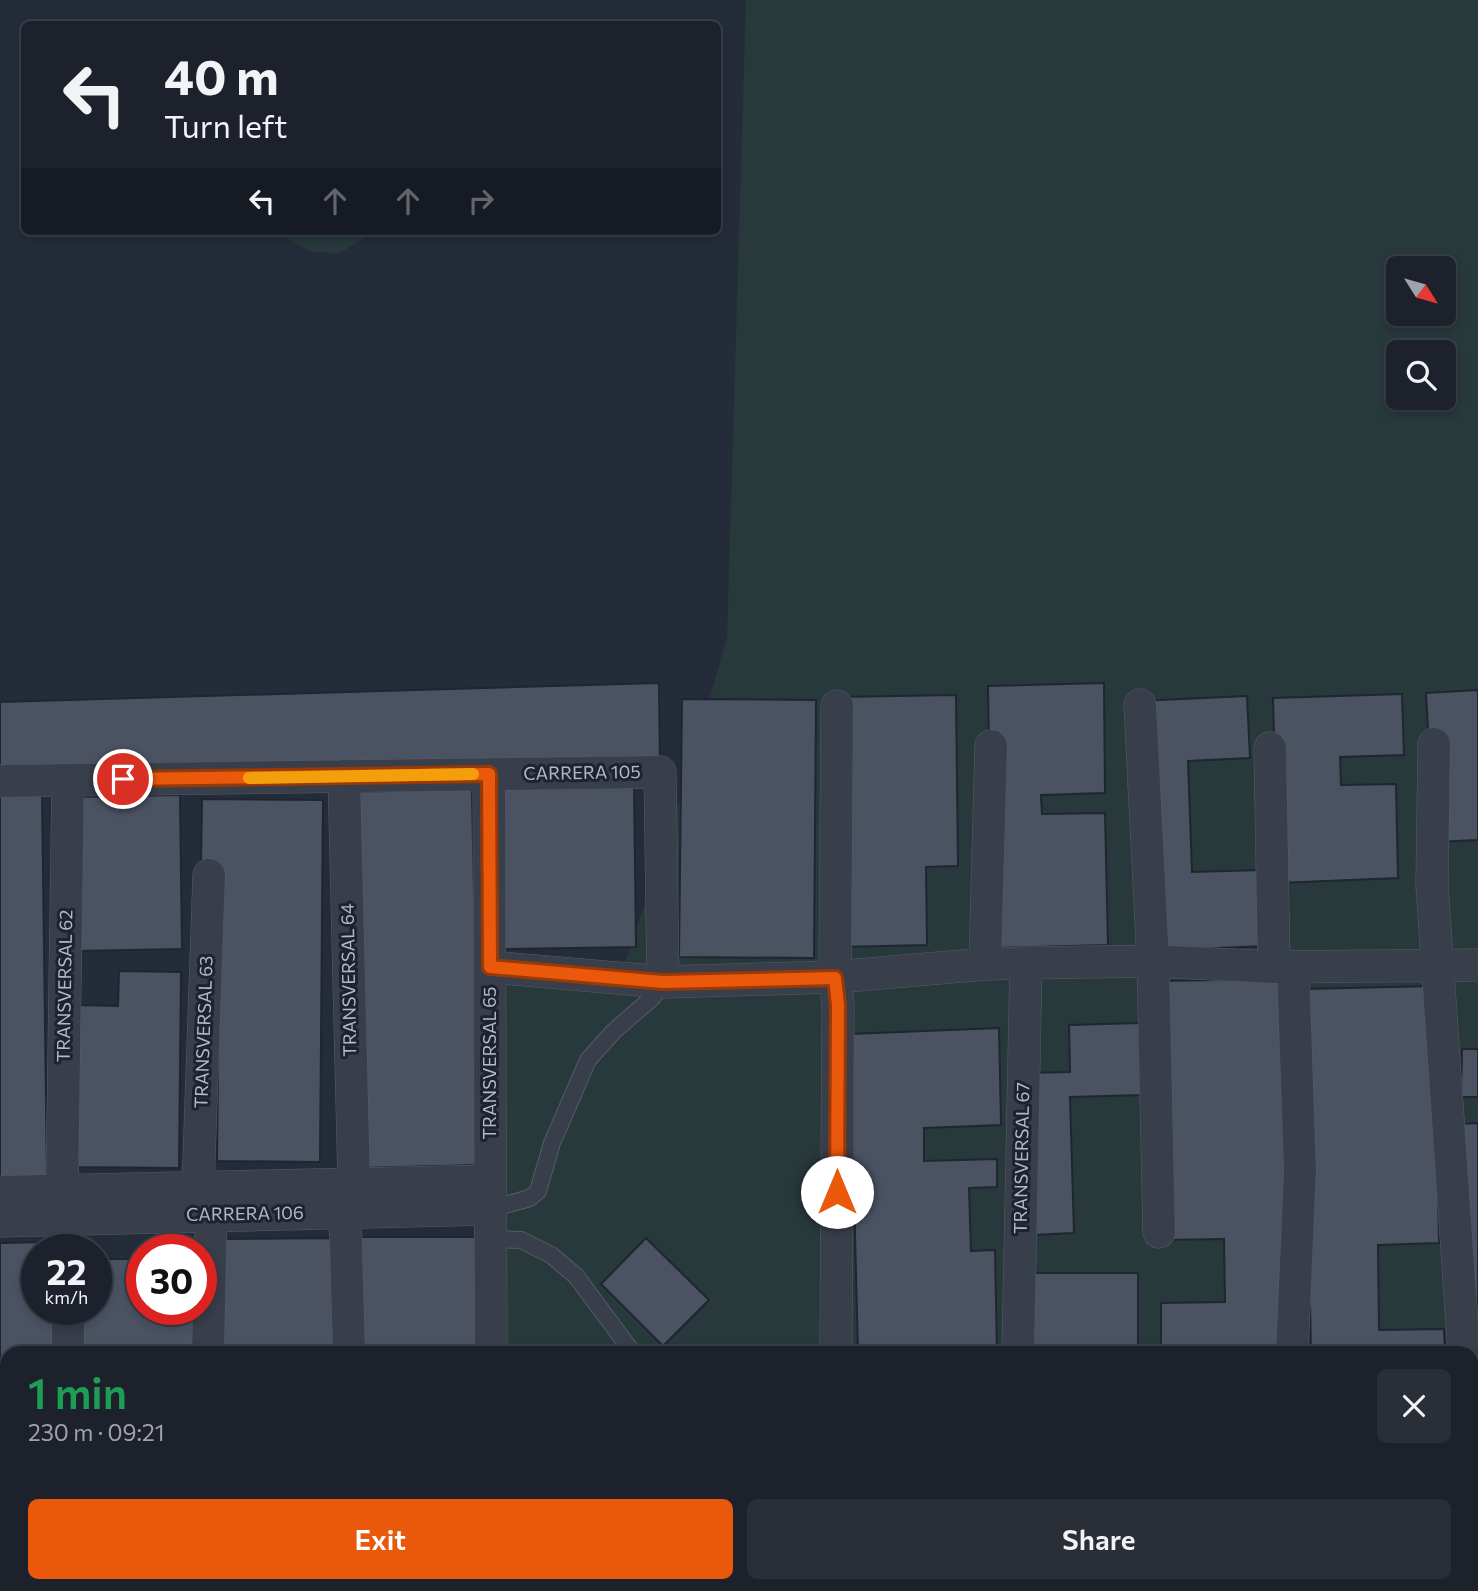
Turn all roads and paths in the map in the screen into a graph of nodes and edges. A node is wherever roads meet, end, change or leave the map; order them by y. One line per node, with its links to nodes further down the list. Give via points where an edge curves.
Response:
1 (1140, 705): 11 (street)
2 (837, 706): 18 (street)
3 (1434, 744): 14 (street)
4 (991, 746): 13 (street)
5 (1270, 748): 17 (street)
6 (489, 774): 7 (street, CARRERA 105); 16 (street, TRANSVERSAL 65); 19 (street, CARRERA 105, via 660,772)
7 (344, 776): 8 (street, CARRERA 105); 21 (street, TRANSVERSAL 64)
8 (68, 780): 9 (street, CARRERA 105); 24 (street, TRANSVERSAL 62)
9 (0, 781)
10 (209, 875): 22 (street, TRANSVERSAL 63)
11 (1153, 961): 12 (street); 17 (street); 26 (street)
12 (1026, 963): 13 (street); 34 (street, TRANSVERSAL 67)
13 (985, 964): 18 (street)
14 (1437, 965): 15 (street); 17 (street); 36 (street)
15 (1478, 965)
16 (490, 967): 19 (street); 23 (street, TRANSVERSAL 65)
17 (1283, 967): 35 (street, via 1300,1171)
18 (835, 978): 19 (street); 33 (street)
19 (663, 982): 23 (lane, via 588,1060 552,1143 538,1191 530,1198)
20 (0, 1192): 24 (street, CARRERA 106)
21 (350, 1198): 22 (street, CARRERA 106); 23 (street, CARRERA 106); 30 (street, TRANSVERSAL 64)
22 (204, 1201): 24 (street, CARRERA 106); 29 (street, TRANSVERSAL 63)
23 (490, 1209): 31 (street, TRANSVERSAL 65); 32 (lane, via 521,1240 551,1255 576,1276)
24 (66, 1220): 25 (street, CARRERA 106)
25 (0, 1221)
26 (1159, 1232)
27 (68, 1325): 28 (street)
28 (68, 1346)
29 (208, 1346)
30 (349, 1346)
31 (492, 1346)
32 (628, 1346)
33 (836, 1346)
34 (1018, 1346)
35 (1292, 1346)
36 (1464, 1346)

